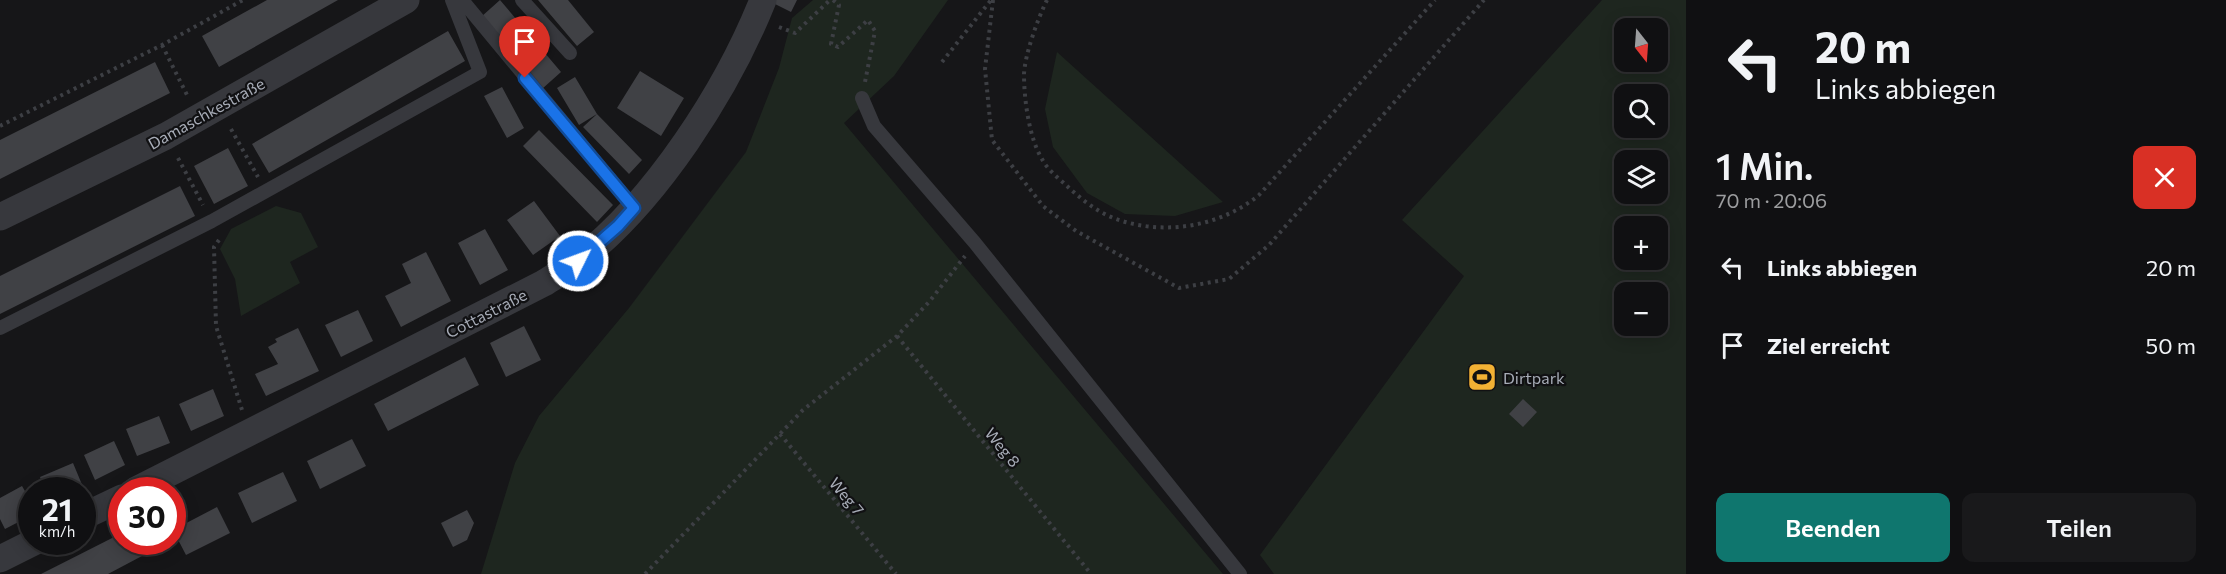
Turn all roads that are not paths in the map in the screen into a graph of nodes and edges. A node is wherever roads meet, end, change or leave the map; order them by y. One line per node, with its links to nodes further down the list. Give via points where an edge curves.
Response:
1 (406, 0): 9 (street, Damaschkestraße, via 166,136)
2 (452, 0): 10 (lane, via 480,72 212,220)
3 (462, 0): 8 (lane)
4 (522, 0): 6 (lane)
5 (763, 0): 8 (street, Cottastraße, via 717,93 672,162)
6 (570, 53)
7 (862, 98): 14 (lane, via 874,126 975,243)
8 (634, 208): 11 (street, Cottastraße, via 578,261 543,283)
9 (0, 217)
10 (0, 328)
11 (162, 477)
12 (18, 550): 13 (street)
13 (0, 559)
14 (1240, 574)

